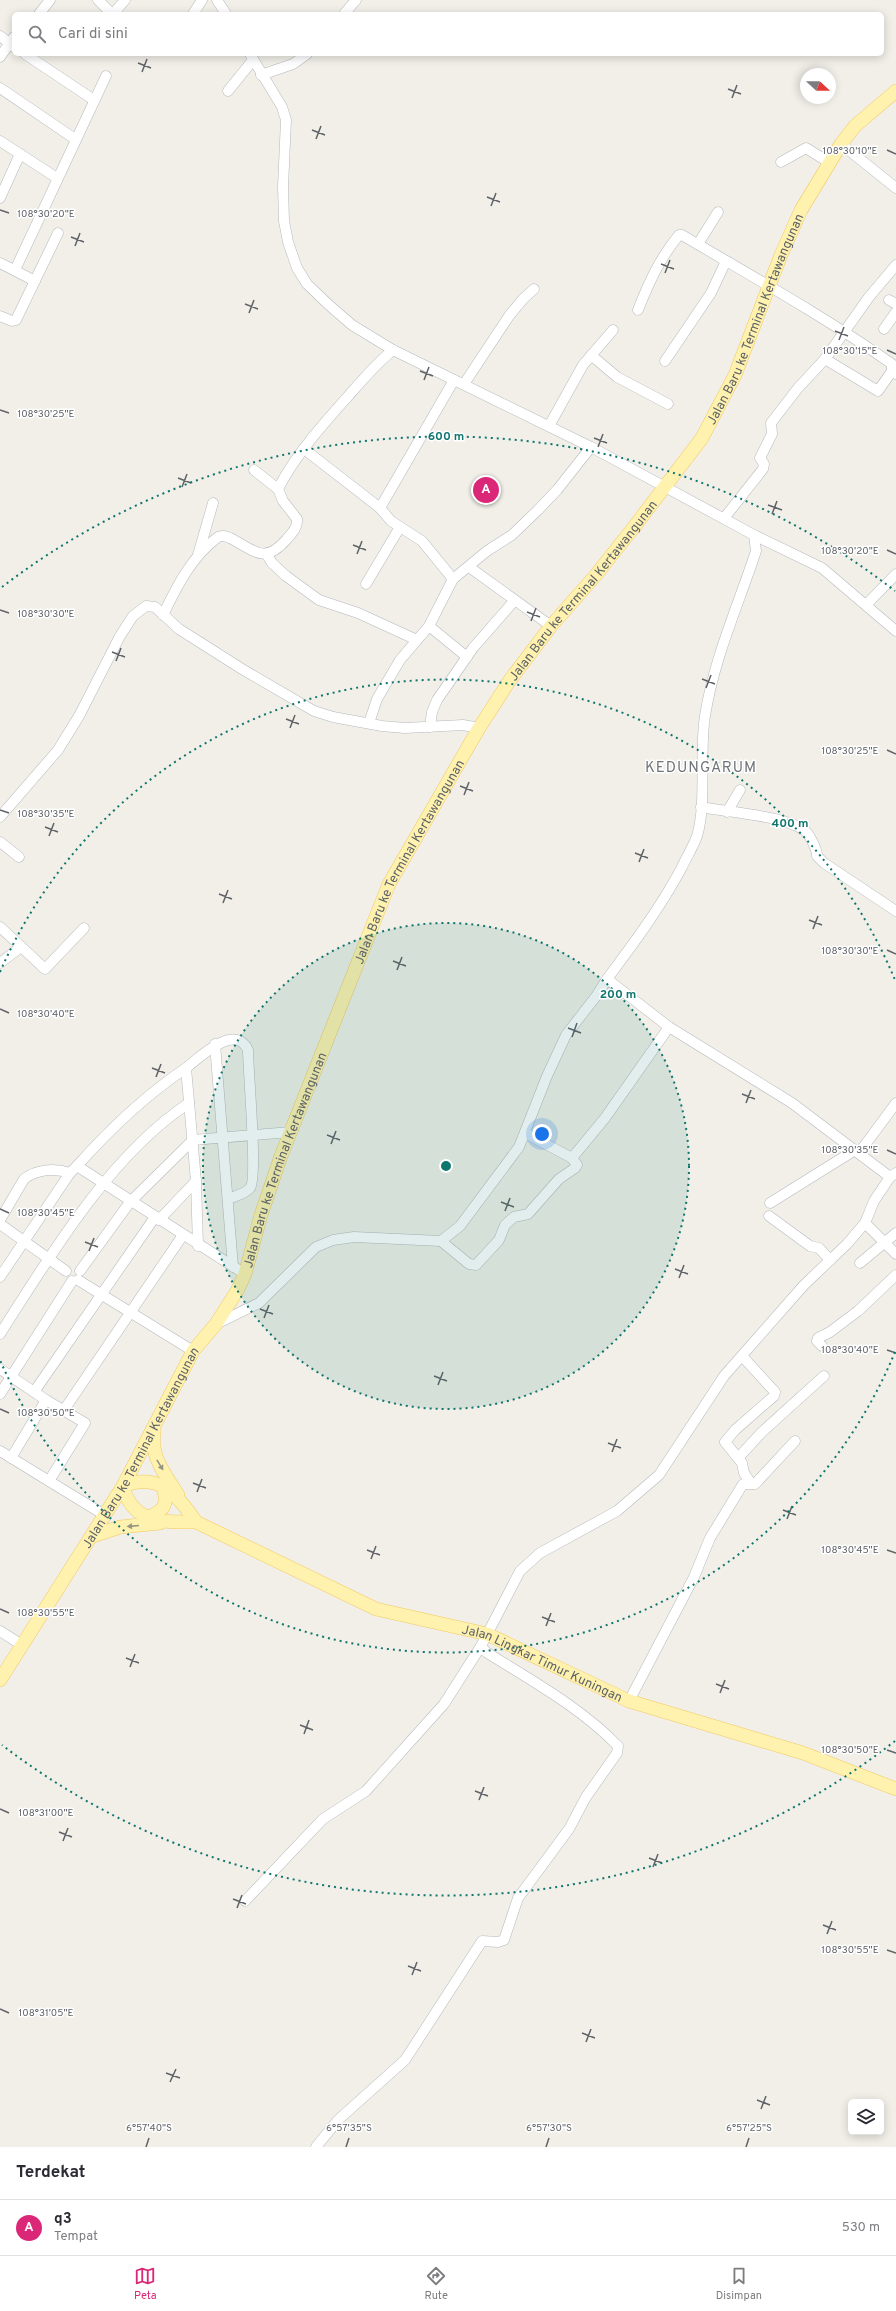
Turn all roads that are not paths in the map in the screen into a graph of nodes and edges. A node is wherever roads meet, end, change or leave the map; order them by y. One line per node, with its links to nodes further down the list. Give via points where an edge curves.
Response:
1 (50, 0): 7 (street)
2 (98, 0): 8 (street)
3 (125, 0): 9 (street)
4 (202, 0): 10 (street)
5 (217, 0): 11 (street)
6 (356, 0): 12 (street)
7 (41, 12)
8 (111, 12)
9 (115, 12)
10 (194, 12)
11 (225, 12)
12 (346, 12)
13 (0, 36): 14 (street)
14 (12, 43): 17 (street)
15 (28, 56): 24 (street)
16 (304, 56): 19 (street, via 293,64)
17 (0, 57)
18 (251, 57): 19 (street); 22 (street)
19 (261, 75): 50 (street, via 282,107 286,120 282,187 284,221 297,268 308,284 330,306 352,324)
20 (106, 76): 24 (street)
21 (0, 88): 25 (street)
22 (228, 91)
23 (896, 92): 27 (main road, Jalan Baru ke Terminal Kertawangunan, via 854,126)
24 (94, 100): 25 (street)
25 (75, 139): 31 (street)
26 (0, 141): 28 (street)
27 (841, 144): 30 (main road, Jalan Baru ke Terminal Kertawangunan); 32 (street)
28 (20, 154): 31 (street); 33 (street)
29 (781, 162): 30 (street, via 806,148)
30 (830, 163): 42 (main road, Jalan Baru ke Terminal Kertawangunan, via 801,210)
31 (57, 178): 40 (street)
32 (896, 188)
33 (0, 198)
34 (718, 212): 36 (street)
35 (58, 233): 41 (street)
36 (698, 244): 37 (street); 44 (street, via 680,235 657,265)
37 (726, 261): 42 (street); 53 (street, via 711,293)
38 (0, 263): 40 (street)
39 (896, 265): 49 (street)
40 (15, 270): 41 (street)
41 (35, 281): 46 (street, via 16,320 11,321)
42 (770, 285): 49 (street); 61 (main road, Jalan Baru ke Terminal Kertawangunan, via 735,375 702,438)
43 (534, 289): 55 (street, via 509,316)
44 (638, 310)
45 (896, 312): 47 (street)
46 (0, 316)
47 (884, 329)
48 (613, 330): 51 (street)
49 (843, 331): 52 (street); 54 (street, via 892,364)
50 (393, 350): 55 (street); 59 (street, via 376,364)
51 (591, 355): 56 (street, via 617,377); 57 (street)
52 (825, 359): 54 (street, via 878,391); 65 (street, via 771,423 772,434 760,458 764,464 763,469)
53 (665, 361)
54 (894, 372)
55 (459, 382): 57 (street); 64 (street)
56 (668, 404)
57 (549, 426): 58 (street)
58 (591, 447): 61 (street); 70 (street, via 538,510 512,535 487,551)
59 (304, 449): 62 (street); 64 (street)
60 (254, 470): 62 (street)
61 (664, 488): 65 (street); 78 (main road, Jalan Baru ke Terminal Kertawangunan, via 596,576)
62 (278, 489): 68 (street, via 297,522 291,534 277,550)
63 (213, 503): 69 (street)
64 (380, 508): 66 (street)
65 (725, 518): 67 (street)
66 (400, 527): 72 (street, via 422,541); 73 (street)
67 (754, 535): 75 (street, via 822,568); 86 (street, via 756,551 717,656 709,691 704,717)
68 (267, 555): 69 (street, via 221,535 210,542); 80 (street, via 277,568 319,600 358,613)
69 (197, 557): 76 (street, via 177,586)
70 (469, 567): 72 (street); 74 (street)
71 (896, 574): 75 (street)
72 (453, 578): 77 (street)
73 (366, 584)
74 (514, 601): 78 (street); 81 (street)
75 (867, 604): 79 (street)
76 (163, 615): 82 (street, via 185,633 296,702 333,717); 88 (street, via 155,608 146,606 133,616 58,750)
77 (429, 626): 80 (street); 81 (street)
78 (551, 626): 84 (main road, Jalan Baru ke Terminal Kertawangunan, via 510,680)
79 (896, 631)
80 (417, 640): 82 (street, via 400,660 377,699)
81 (467, 657): 83 (street, via 437,700)
82 (369, 723): 83 (street, via 405,728)
83 (430, 727): 84 (street, via 463,725)
84 (479, 728): 102 (main road, Jalan Baru ke Terminal Kertawangunan, via 389,884)
85 (740, 790): 87 (street)
86 (701, 807): 87 (street); 96 (street, via 697,837 666,897)
87 (727, 812): 91 (street, via 753,815 803,829 818,849 817,856 824,863)
88 (0, 817)
89 (0, 842): 90 (street)
90 (19, 857)
91 (896, 911)
92 (0, 928): 94 (street)
93 (84, 928): 94 (street, via 45,969)
94 (20, 947): 95 (street)
95 (0, 963)
96 (607, 979): 97 (street); 103 (street, via 566,1036)
97 (669, 1027): 107 (street, via 792,1103); 108 (street, via 605,1118)
98 (215, 1044): 99 (street); 104 (street); 105 (street, via 237,1041 248,1050)
99 (186, 1068): 100 (street); 109 (street, via 165,1083 92,1148)
100 (189, 1103): 106 (street); 112 (street, via 174,1113)
101 (896, 1104): 107 (street)
102 (291, 1132): 105 (street); 132 (main road, Jalan Baru ke Terminal Kertawangunan, via 261,1215)
103 (525, 1133): 108 (street); 124 (street, via 519,1147 460,1226)
104 (223, 1136): 105 (street); 106 (street); 113 (street)
105 (252, 1136): 113 (street, via 251,1186 246,1192)
106 (193, 1140): 111 (street); 114 (street)
107 (857, 1152): 110 (street); 115 (street)
108 (572, 1158): 124 (street, via 577,1165 575,1168 559,1179 528,1214 514,1218 505,1225 499,1240 476,1265 469,1264)
109 (74, 1170): 112 (street); 118 (street, via 30,1175 24,1179); 123 (street)
110 (893, 1175): 119 (street, via 874,1201)
111 (196, 1181): 117 (street); 126 (street)
112 (102, 1183): 114 (street); 128 (street)
113 (228, 1199): 131 (street)
114 (130, 1202): 117 (street); 135 (street)
115 (770, 1203)
116 (769, 1216): 129 (street, via 810,1246 819,1248)
117 (157, 1219): 122 (street); 136 (street)
118 (0, 1220)
119 (865, 1223): 125 (street); 129 (street)
120 (0, 1224): 123 (street)
121 (896, 1233): 125 (street)
122 (183, 1235): 126 (street); 137 (street)
123 (25, 1240): 128 (street); 134 (street)
124 (441, 1241): 138 (street, via 354,1237 333,1240 316,1247 259,1302)
125 (884, 1242): 127 (street); 130 (street)
126 (198, 1246): 131 (street)
127 (896, 1254)
128 (50, 1258): 135 (street, via 66,1271 67,1278); 139 (street)
129 (830, 1260): 142 (street, via 804,1285)
130 (860, 1263)
131 (233, 1267): 132 (street)
132 (245, 1274): 138 (main road, Jalan Baru ke Terminal Kertawangunan)
133 (896, 1275): 140 (street, via 858,1311 818,1338 817,1341)
134 (0, 1277)
135 (76, 1277): 136 (street); 145 (street)
136 (102, 1293): 137 (street); 146 (street)
137 (130, 1310): 141 (street); 149 (street)
138 (216, 1324): 141 (main road, Jalan Baru ke Terminal Kertawangunan)
139 (0, 1334)
140 (822, 1346)
141 (193, 1351): 150 (main road, Jalan Baru ke Terminal Kertawangunan)
142 (742, 1356): 153 (street, via 775,1392 774,1396 735,1430 726,1442); 166 (street, via 724,1376 659,1475 617,1511 540,1553 520,1571)
143 (0, 1369): 145 (street)
144 (824, 1376): 153 (street, via 762,1432)
145 (11, 1377): 146 (street); 147 (street)
146 (34, 1392): 148 (street)
147 (0, 1394)
148 (46, 1400): 149 (street); 154 (street)
149 (64, 1410): 155 (street, via 85,1423)
150 (154, 1428): 157 (main road, Jalan Baru ke Terminal Kertawangunan); 159 (main road, one-way to 159, via 152,1444 155,1457)
151 (795, 1441): 156 (street, via 755,1484)
152 (0, 1452): 154 (street)
153 (739, 1457): 156 (street)
154 (11, 1458): 155 (street)
155 (49, 1481): 160 (street)
156 (750, 1482): 170 (street, via 743,1484 734,1495 710,1538 694,1577)
157 (123, 1486): 158 (main road, Jalan Lingkar Timur Kuningan, via 136,1481); 160 (main road, Jalan Baru ke Terminal Kertawangunan); 161 (main road, Jalan Lingkar Timur Kuningan, via 126,1500 132,1509)
158 (162, 1486): 159 (main road, Jalan Lingkar Timur Kuningan); 161 (main road, via 166,1496 164,1506 158,1514)
159 (182, 1502): 163 (main road, Jalan Lingkar Timur Kuningan)
160 (106, 1516): 164 (main road, Jalan Baru ke Terminal Kertawangunan)
161 (147, 1517): 162 (main road, Jalan Lingkar Timur Kuningan)
162 (172, 1522): 163 (main road, Jalan Lingkar Timur Kuningan); 164 (main road, one-way to 164, via 120,1527)
163 (196, 1522): 166 (main road, Jalan Lingkar Timur Kuningan, via 376,1610)
164 (93, 1536): 167 (main road, Jalan Baru ke Terminal Kertawangunan)
165 (0, 1631): 167 (street)
166 (487, 1634): 168 (street); 170 (main road, Jalan Lingkar Timur Kuningan)
167 (22, 1645): 169 (main road, Jalan Baru ke Terminal Kertawangunan)
168 (481, 1646): 172 (street, via 444,1704 366,1791 323,1819); 173 (street, via 598,1727 618,1746 617,1754 586,1797 569,1829 518,1898 504,1940 482,1940 405,2060 338,2120)
169 (0, 1680)
170 (629, 1701): 171 (main road, Jalan Lingkar Timur Kuningan, via 803,1753)
171 (896, 1789)
172 (245, 1901)
173 (316, 2147)

